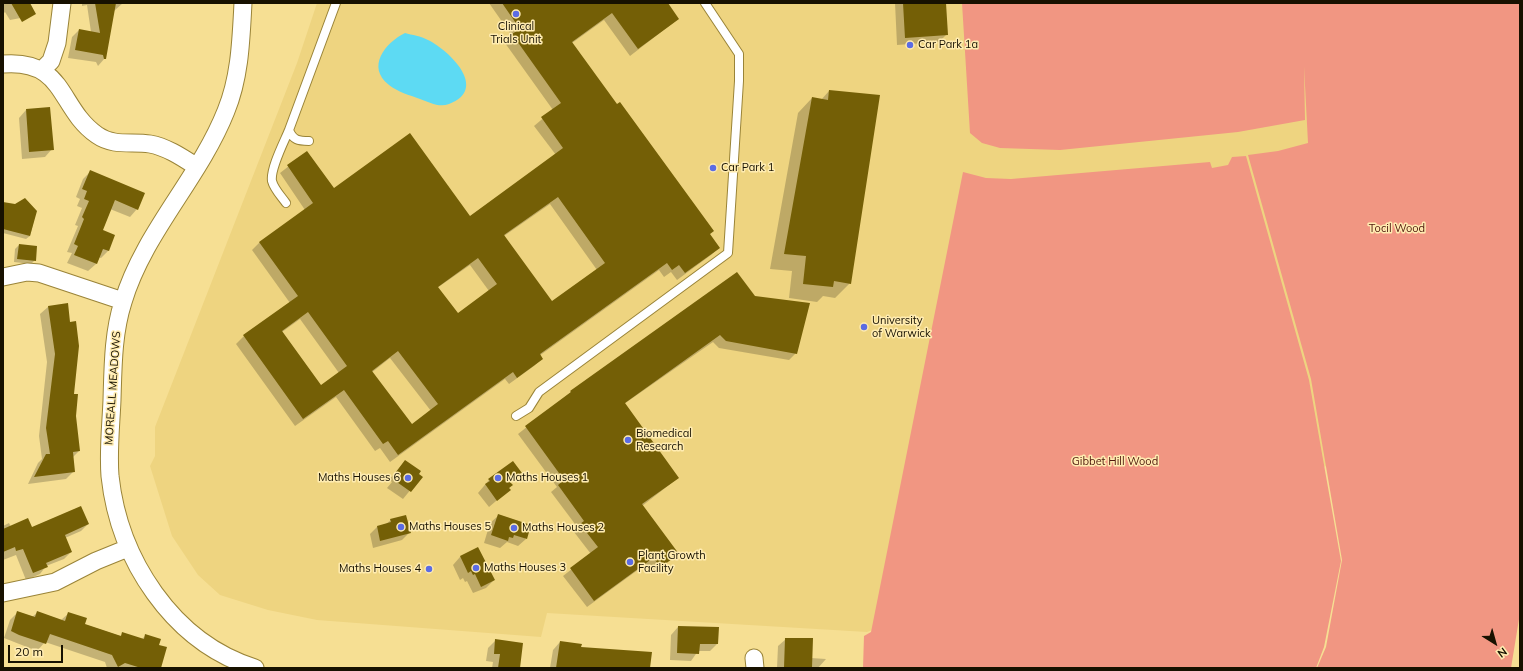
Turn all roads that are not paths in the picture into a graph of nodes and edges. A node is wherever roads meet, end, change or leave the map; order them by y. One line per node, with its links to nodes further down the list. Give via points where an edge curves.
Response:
1 (62, 3): 6 (street, via 57,43 51,61)
2 (243, 3): 9 (street, MOREALL MEADOWS, via 241,43 233,89 219,127)
3 (336, 3): 7 (lane)
4 (705, 3): 13 (lane, via 739,54 728,253 539,392 529,408)
5 (3, 64): 6 (street, via 18,63)
6 (42, 70): 9 (street, via 60,88 85,125 97,135 115,142 150,144 164,148)
7 (288, 130): 8 (lane, via 292,137 299,141); 10 (lane, via 272,180)
8 (309, 141)
9 (197, 167): 12 (street, MOREALL MEADOWS, via 161,221)
10 (286, 202)
11 (3, 277): 12 (street, via 27,272 39,273)
12 (123, 301): 14 (street, MOREALL MEADOWS, via 115,334 109,454 114,498)
13 (516, 416)
14 (128, 548): 15 (street, via 55,582); 16 (street, MOREALL MEADOWS, via 157,598 171,614 225,655)
15 (3, 593)
16 (255, 668)

